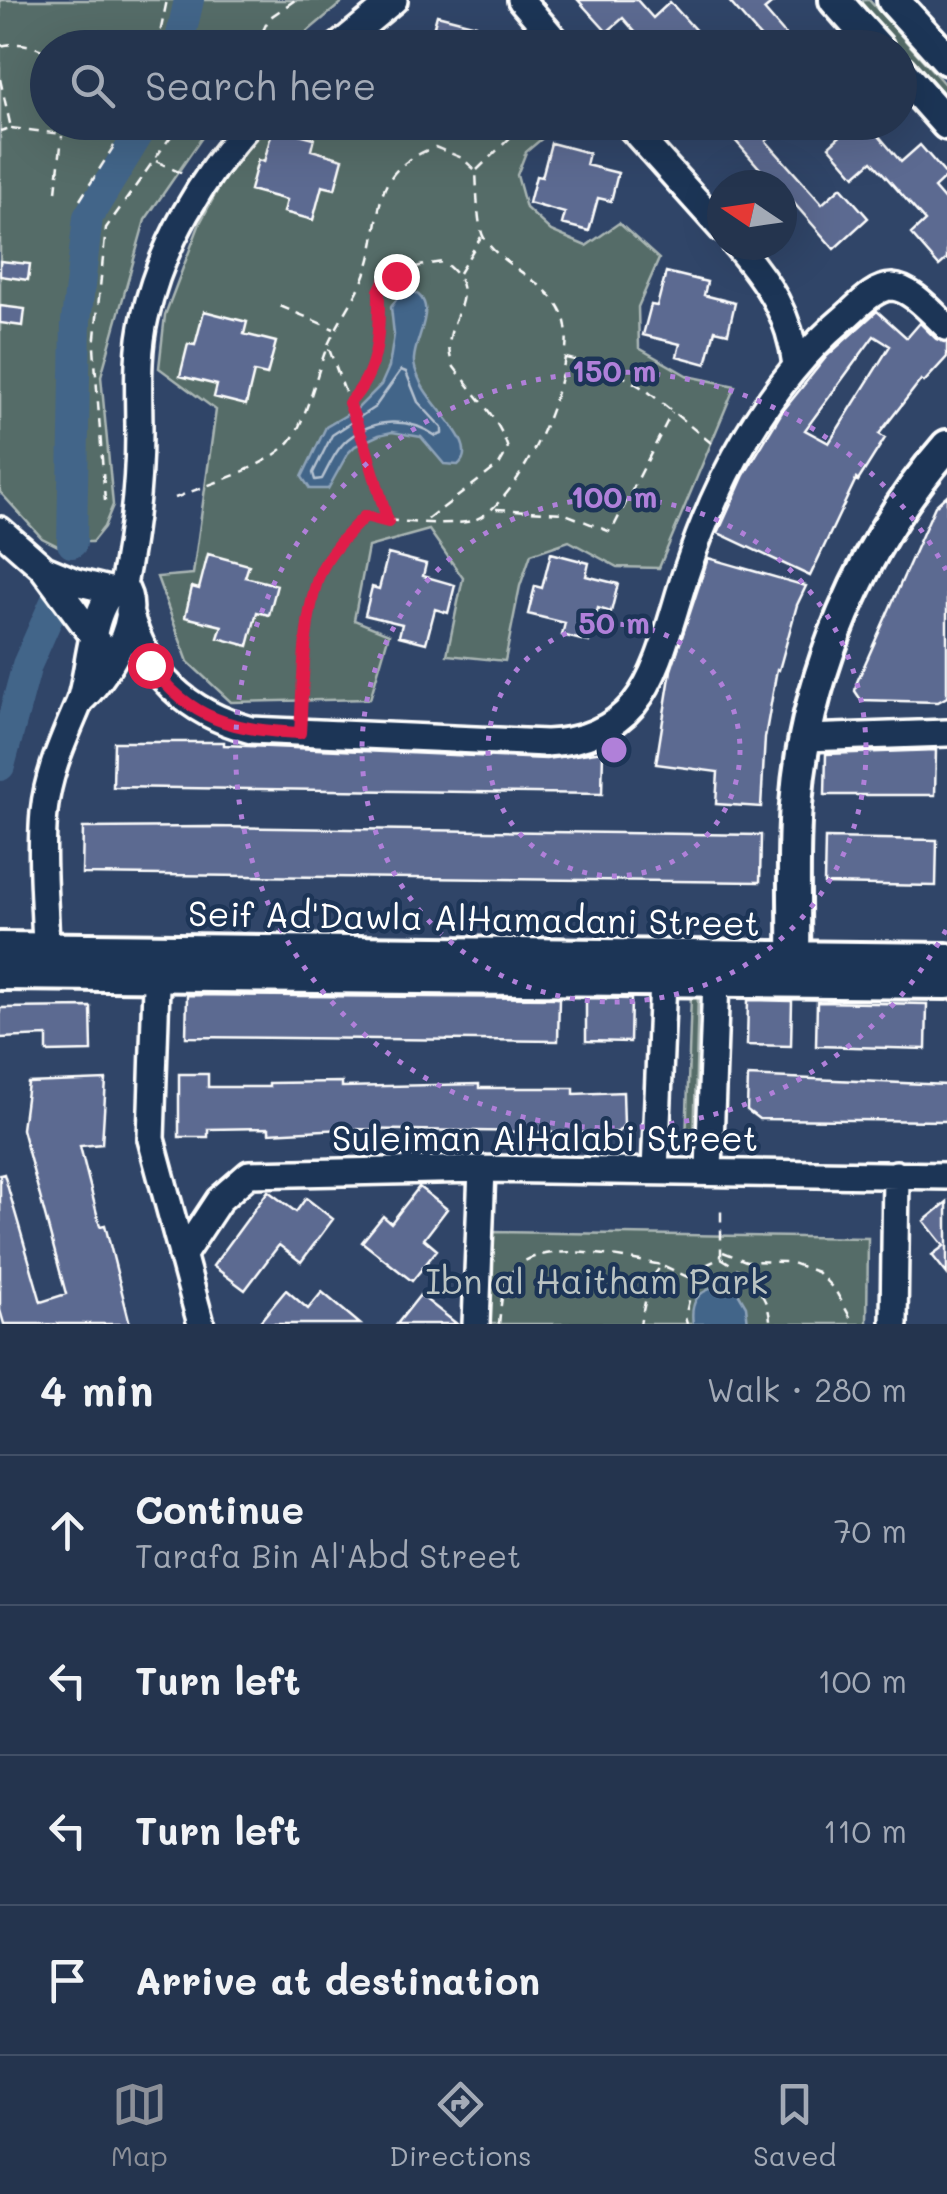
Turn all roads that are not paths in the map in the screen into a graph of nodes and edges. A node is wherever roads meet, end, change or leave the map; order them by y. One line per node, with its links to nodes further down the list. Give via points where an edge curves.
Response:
1 (394, 0): 5 (street)
2 (522, 0): 6 (street)
3 (835, 0): 7 (main road)
4 (893, 0): 8 (main road)
5 (358, 30)
6 (547, 30)
7 (862, 30)
8 (947, 59)
9 (917, 90): 10 (main road)
10 (947, 124)
11 (237, 140): 20 (street, via 202,187 164,258 144,318 135,511)
12 (642, 140): 13 (street)
13 (707, 213)
14 (749, 260): 16 (street, via 782,307)
15 (947, 326): 16 (street, via 909,294 895,287 880,290)
16 (796, 365): 23 (street, via 733,460 698,536 644,689 603,730 546,743 251,730 202,713)
17 (942, 462): 26 (main road, via 886,532 854,592)
18 (0, 530): 19 (street)
19 (42, 568): 20 (street); 21 (street)
20 (122, 596): 21 (street); 22 (street); 23 (street)
21 (93, 634): 22 (street); 24 (street)
22 (114, 660): 23 (street); 24 (street)
23 (162, 681)
24 (80, 701): 28 (street, via 60,743 44,810)
25 (947, 733): 26 (street)
26 (806, 738): 29 (main road, via 796,805)
27 (0, 948): 28 (main road, Seif Ad'Dawla AlHamadani Street)
28 (46, 950): 31 (main road, Seif Ad'Dawla AlHamadani Street)
29 (794, 958): 30 (main road, Seif Ad'Dawla AlHamadani Street); 31 (main road, Seif Ad'Dawla AlHamadani Street)
30 (947, 959)
31 (156, 963): 32 (main road, Seif Ad'Dawla AlHamadani Street); 33 (main road, Seif Ad'Dawla AlHamadani Street); 41 (street, via 151,1139)
32 (0, 974)
33 (662, 980): 34 (main road, Seif Ad'Dawla AlHamadani Street); 37 (street)
34 (716, 980): 35 (main road, Seif Ad'Dawla AlHamadani Street); 38 (street)
35 (947, 983)
36 (482, 1168): 37 (street, Suleiman AlHalabi Street); 41 (street, Suleiman AlHalabi Street, via 250,1174 219,1200); 43 (street)
37 (655, 1170): 38 (street, Suleiman AlHalabi Street)
38 (709, 1170): 39 (street, Suleiman AlHalabi Street)
39 (896, 1174): 40 (street, Suleiman AlHalabi Street); 44 (street)
40 (947, 1176)
41 (182, 1256): 42 (street)
42 (201, 1324)
43 (476, 1324)
44 (894, 1324)

